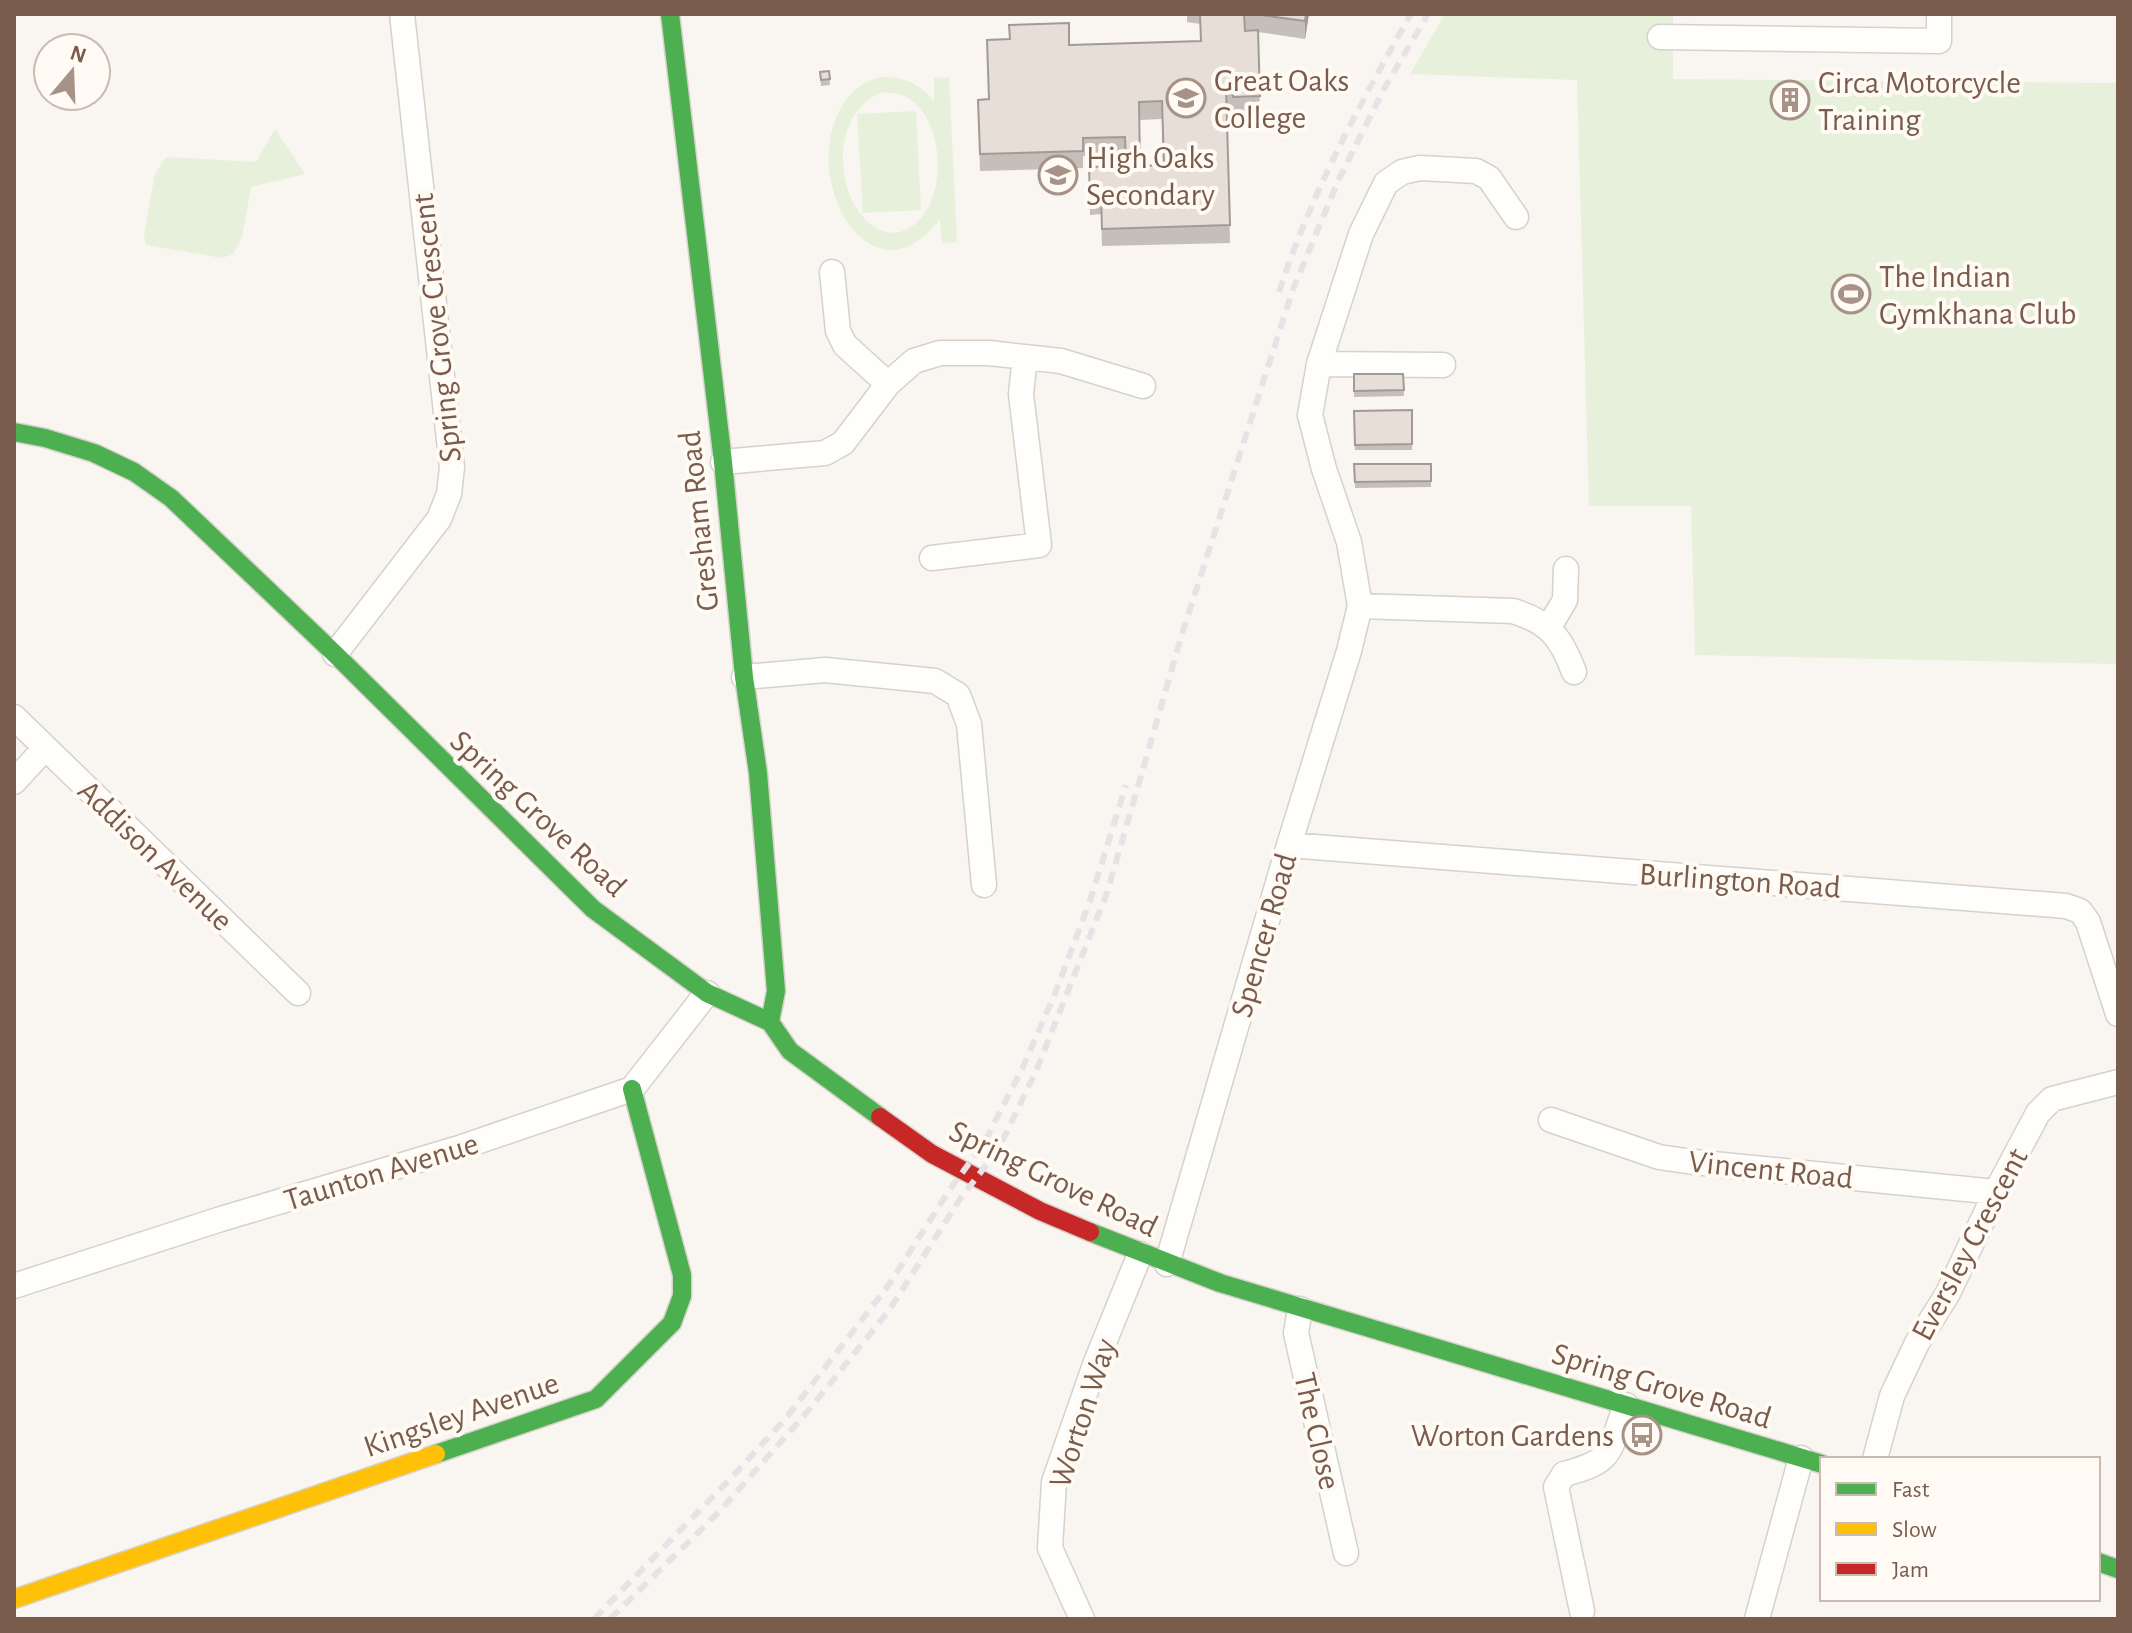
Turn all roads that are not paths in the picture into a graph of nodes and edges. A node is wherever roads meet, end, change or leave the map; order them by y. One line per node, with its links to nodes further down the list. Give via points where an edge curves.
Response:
1 (402, 14): 18 (street, Spring Grove Crescent, via 452,467 439,519)
2 (670, 14): 13 (main road, Gresham Road)
3 (1939, 14): 4 (street, via 1939,41)
4 (1660, 37)
5 (1516, 217): 8 (street, Spencer Road, via 1489,178 1476,171 1420,168 1386,183 1361,234)
6 (832, 272): 10 (street, via 838,331 845,345)
7 (1025, 357): 10 (street, via 940,353 914,361); 11 (street, via 1061,361); 14 (street, via 1021,394 1039,545)
8 (1319, 364): 9 (street); 16 (street, Spencer Road, via 1310,415 1349,542)
9 (1443, 365)
10 (888, 384): 13 (street, via 843,443 825,453)
11 (1143, 386)
12 (14, 432): 18 (main road, Spring Grove Road, via 94,453 134,472 171,498)
13 (723, 462): 20 (main road, Gresham Road)
14 (932, 558)
15 (1566, 569): 17 (street, via 1565,600)
16 (1360, 606): 17 (street, via 1513,611); 24 (street, Spencer Road)
17 (1549, 627): 19 (street)
18 (335, 654): 27 (main road, Spring Grove Road, via 593,909)
19 (1574, 672)
20 (744, 677): 25 (street, via 825,670 935,681 958,695 969,724); 29 (main road, Gresham Road, via 758,773 776,991)
21 (14, 717): 22 (street, Addison Avenue)
22 (45, 748): 23 (street); 26 (street, Addison Avenue)
23 (14, 782)
24 (1289, 845): 28 (street, Burlington Road, via 2066,906 2080,911 2088,922); 35 (street, Spencer Road)
25 (984, 885)
26 (298, 993)
27 (707, 993): 29 (main road, Spring Grove Road); 31 (street)
28 (2118, 1014)
29 (770, 1022): 34 (main road, Spring Grove Road, via 790,1051 932,1154 1009,1197)
30 (2118, 1082): 33 (street, Eversley Crescent, via 2052,1099 2038,1113)
31 (632, 1089): 36 (street, Taunton Avenue); 42 (main road, Kingsley Avenue, via 682,1275 682,1296 672,1323 596,1399)
32 (1551, 1120): 33 (street, Vincent Road, via 1682,1161)
33 (1996, 1192): 39 (street, Eversley Crescent, via 1892,1396)
34 (1140, 1254): 35 (main road, Spring Grove Road); 44 (street, Worton Way, via 1054,1482 1050,1548)
35 (1167, 1264): 37 (main road, Spring Grove Road)
36 (14, 1286)
37 (1300, 1309): 38 (main road, Spring Grove Road); 41 (street, The Close, via 1296,1333)
38 (1626, 1405): 40 (main road, Spring Grove Road); 43 (street, via 1606,1458 1564,1474 1556,1487)
39 (1876, 1457)
40 (1812, 1461): 45 (street)
41 (1346, 1553)
42 (14, 1599)
43 (1582, 1611)
44 (1082, 1619)
45 (1757, 1619)

